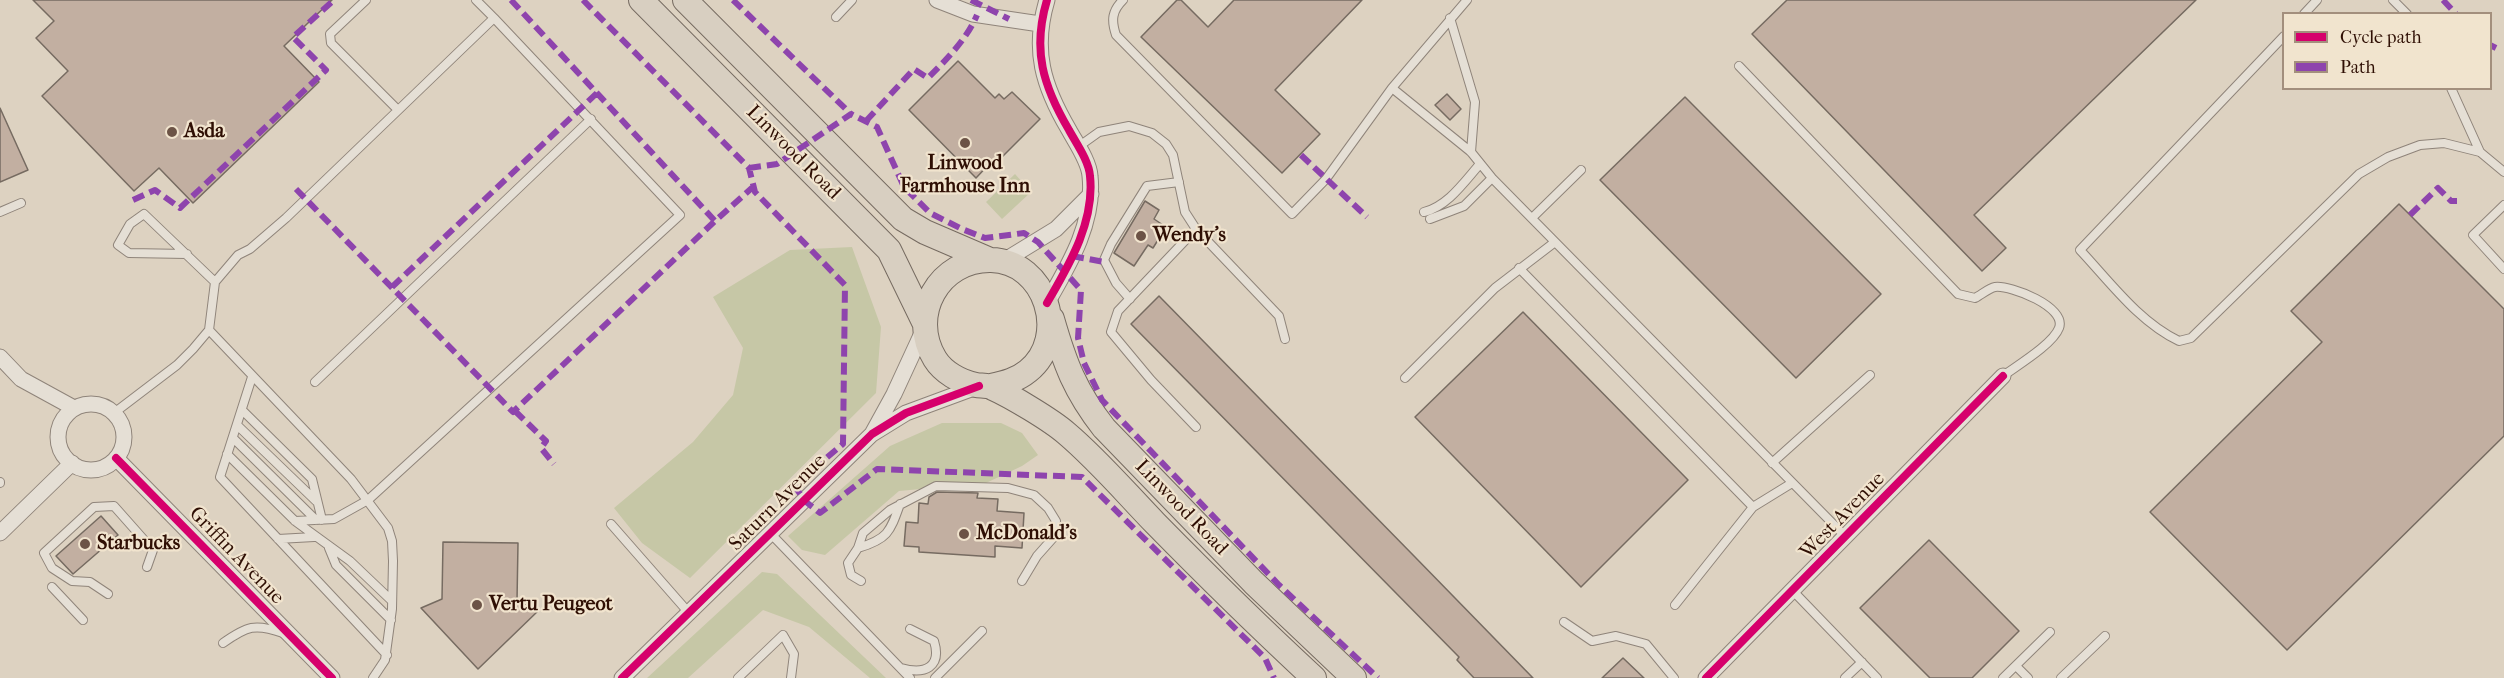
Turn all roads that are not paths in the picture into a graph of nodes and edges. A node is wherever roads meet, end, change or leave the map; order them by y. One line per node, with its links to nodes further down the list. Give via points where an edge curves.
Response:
1 (366, 0): 22 (lane, via 330,34 331,44)
2 (476, 0): 15 (lane)
3 (641, 0): 48 (main road, Linwood Road, via 889,250)
4 (685, 0): 42 (main road, Linwood Road, via 903,219)
5 (852, 0): 14 (lane)
6 (937, 0): 17 (street, via 973,14)
7 (1047, 0): 17 (street)
8 (1123, 0): 20 (lane, via 1114,8 1112,22 1116,35 1292,214 1326,179)
9 (1467, 0): 16 (lane)
10 (2317, 0): 12 (lane)
11 (2393, 0): 13 (lane)
12 (2306, 12)
13 (2405, 12)
14 (836, 17)
15 (494, 18): 22 (lane); 23 (lane)
16 (1450, 18): 20 (lane); 25 (lane, via 1475,102)
17 (1040, 24): 24 (street, via 1039,54 1056,108)
18 (2282, 37): 26 (lane, via 2080,250 2143,317 2174,339 2191,338 2359,174 2420,145 2445,143)
19 (1739, 66): 53 (lane, via 1958,294 1975,298 1994,287 2015,289 2054,312 2060,320 2059,328 2046,344)
20 (1392, 88): 25 (lane)
21 (2452, 90): 26 (lane)
22 (398, 110): 45 (lane, via 286,218 238,255)
23 (591, 119): 56 (lane); 70 (lane, via 680,215)
24 (1078, 147): 31 (lane, via 1099,132 1129,126 1152,133 1173,155); 32 (street, via 1090,173)
25 (1471, 152): 27 (lane)
26 (2480, 153): 29 (lane)
27 (1480, 164): 30 (lane); 36 (lane, via 1436,209)
28 (1581, 170): 37 (lane)
29 (2504, 172)
30 (1492, 178): 37 (lane); 38 (lane, via 1464,206)
31 (1179, 182): 39 (lane, via 1185,212); 46 (lane, via 1147,186 1104,260 1116,283)
32 (1091, 194): 42 (street, via 1056,229); 47 (street, via 1079,241)
33 (21, 203): 35 (lane)
34 (2504, 205): 44 (lane, via 2473,235)
35 (0, 212)
36 (1424, 212)
37 (1532, 218): 40 (lane)
38 (1430, 219)
39 (1196, 229): 46 (lane); 50 (lane, via 1279,316)
40 (1555, 242): 43 (lane); 67 (lane)
41 (187, 254): 41 (lane, via 144,214 130,224 117,244 129,254); 45 (lane)
42 (997, 261): 47 (main road, via 1028,275 1042,291); 48 (main road, via 970,262 951,271 927,302)
43 (1519, 268): 55 (lane); 73 (lane)
44 (2504, 269)
45 (215, 282): 49 (lane)
46 (1130, 298): 62 (lane, via 1118,311 1111,332)
47 (1048, 307): 57 (main road, via 1050,332 1043,353 1012,382); 114 (main road, Linwood Road, via 1073,384 1104,428 1254,583)
48 (924, 325): 57 (main road, via 936,360 951,375); 63 (street, Saturn Avenue)
49 (209, 330): 54 (lane); 60 (lane, via 177,365)
50 (1286, 339)
51 (0, 357): 58 (street, via 21,379)
52 (1870, 375): 67 (lane)
53 (2004, 376): 80 (street, West Avenue)
54 (252, 377): 59 (lane); 70 (lane)
55 (1405, 378)
56 (315, 382)
57 (985, 386): 63 (street, Saturn Avenue, via 906,413); 113 (main road, Linwood Road, via 1065,432)
58 (74, 408): 60 (street, via 93,404); 68 (street, via 58,435 60,447)
59 (242, 410): 61 (lane); 71 (lane, via 312,479)
60 (114, 413): 66 (street, via 123,428 124,439)
61 (237, 425): 64 (lane); 71 (lane)
62 (1196, 427)
63 (872, 434): 78 (street, Saturn Avenue)
64 (232, 438): 65 (lane); 74 (lane)
65 (227, 454): 75 (lane); 81 (lane, via 220,477)
66 (116, 458): 68 (street, via 99,469 87,470); 99 (street, Griffin Avenue)
67 (1772, 463): 69 (lane)
68 (72, 464): 77 (street)
69 (1792, 483): 73 (lane); 80 (lane)
70 (368, 500): 74 (lane, via 334,519); 90 (lane, via 382,517 392,541)
71 (318, 503): 74 (lane)
72 (900, 504): 83 (lane, via 863,533); 83 (lane, via 891,528 878,542); 86 (lane, via 936,486 1008,488 1034,495 1056,521 1053,538)
73 (1753, 507): 91 (lane)
74 (319, 520): 75 (lane)
75 (295, 521): 79 (lane)
76 (610, 524): 92 (lane)
77 (0, 533)
78 (771, 534): 92 (street, Saturn Avenue); 105 (lane)
79 (314, 537): 81 (lane); 82 (lane)
80 (1846, 537): 88 (street, West Avenue)
81 (278, 539): 102 (lane)
82 (328, 546): 90 (lane); 94 (lane, via 336,565)
83 (858, 548): 85 (lane, via 848,563 851,574)
84 (147, 567): 89 (lane, via 153,550 114,506 94,507 44,554 52,568 72,581 90,582)
85 (861, 581)
86 (1022, 581)
87 (52, 586): 93 (lane)
88 (1793, 591): 103 (lane); 116 (street, West Avenue)
89 (108, 594)
90 (393, 601): 94 (lane)
91 (1675, 605)
92 (689, 613): 108 (street, Saturn Avenue)
93 (83, 620)
94 (391, 620): 102 (lane)
95 (1564, 622): 115 (lane, via 1592,641 1616,636 1646,644)
96 (910, 629): 105 (lane, via 934,641 938,652 927,669 913,672)
97 (982, 631): 112 (lane)
98 (2050, 632): 104 (lane)
99 (290, 635): 101 (lane, via 264,626 244,628); 106 (street, Griffin Avenue)
100 (2105, 636): 121 (lane)
101 (223, 643)
102 (387, 655): 107 (lane)
103 (1862, 662): 117 (lane); 118 (lane)
104 (2016, 666): 119 (lane); 120 (lane)
105 (900, 668): 111 (lane)
106 (332, 678)
107 (374, 678)
108 (622, 678)
109 (738, 678): 110 (lane, via 783,635 794,654)
110 (791, 678)
111 (910, 678)
112 (935, 678)
113 (1314, 678)
114 (1354, 678)
115 (1674, 678)
116 (1706, 678)
117 (1845, 678)
118 (1877, 678)
119 (2003, 678)
120 (2028, 678)
121 (2061, 678)

